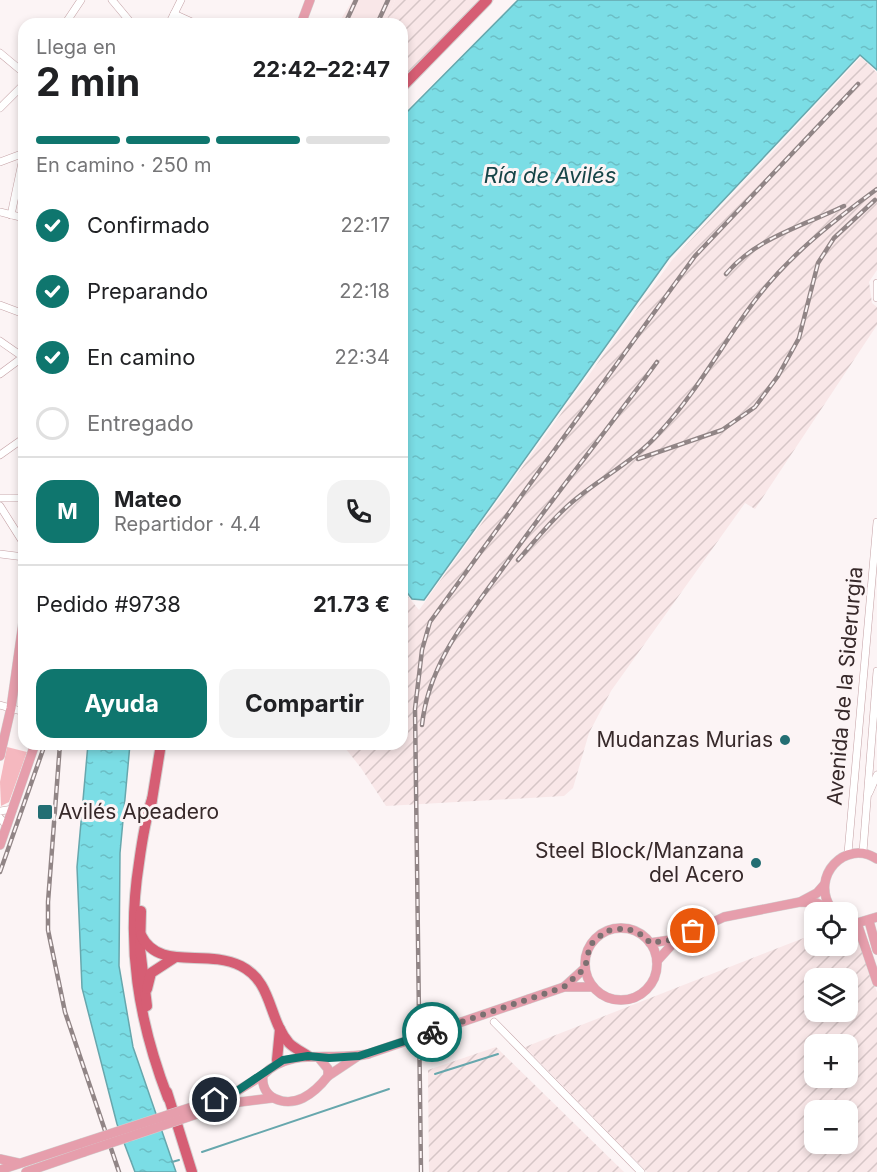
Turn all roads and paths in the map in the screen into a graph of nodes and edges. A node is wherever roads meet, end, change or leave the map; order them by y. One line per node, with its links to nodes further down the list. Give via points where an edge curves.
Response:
1 (81, 0): 7 (street)
2 (112, 0): 8 (street)
3 (181, 0): 6 (street)
4 (310, 0): 11 (main road)
5 (487, 0): 14 (highway)
6 (174, 14): 9 (street); 10 (street)
7 (69, 18)
8 (127, 18)
9 (172, 18)
10 (183, 18)
11 (303, 18)
12 (0, 53): 13 (street)
13 (18, 68)
14 (408, 81)
15 (18, 90): 16 (street)
16 (0, 108)
17 (18, 155): 18 (street)
18 (0, 162)
19 (18, 182): 21 (street)
20 (0, 212): 21 (street)
21 (11, 215): 22 (street)
22 (18, 217)
23 (877, 283): 24 (street)
24 (877, 298)
25 (0, 305): 26 (street)
26 (18, 312)
27 (0, 341): 28 (street)
28 (18, 353)
29 (18, 356): 30 (street)
30 (0, 374)
31 (18, 442): 32 (street)
32 (0, 455)
33 (0, 498): 34 (street)
34 (18, 498)
35 (0, 506): 37 (street)
36 (877, 522): 57 (street, Avenida de la Siderurgia)
37 (18, 534)
38 (0, 554): 39 (street)
39 (18, 556)
40 (18, 659): 43 (main road)
41 (877, 671): 50 (street, Avenida de la Siderurgia)
42 (0, 705): 43 (street)
43 (10, 708): 44 (street); 47 (main road)
44 (18, 710)
45 (33, 750): 51 (main road)
46 (161, 750): 49 (highway)
47 (0, 756)
48 (877, 775): 50 (street)
49 (152, 799): 63 (highway); 66 (highway, via 143,873)
50 (867, 799): 56 (street, Avenida de la Siderurgia)
51 (13, 809): 52 (street); 54 (main road)
52 (0, 811)
53 (0, 818): 54 (street)
54 (7, 826): 55 (main road)
55 (0, 845)
56 (863, 852): 57 (main road); 58 (main road)
57 (849, 853): 59 (main road, via 829,869)
58 (877, 859)
59 (824, 885): 60 (main road); 62 (main road)
60 (800, 902): 61 (main road); 68 (main road, via 723,916)
61 (804, 902)
62 (828, 902)
63 (134, 906): 74 (highway); 83 (highway, via 134,963)
64 (873, 919): 65 (main road); 70 (main road)
65 (858, 921)
66 (141, 935): 71 (highway); 74 (highway)
67 (858, 936): 77 (main road)
68 (677, 939): 69 (main road); 73 (main road)
69 (650, 943): 73 (main road); 76 (main road, via 626,928 606,931 590,945)
70 (877, 950)
71 (157, 954): 72 (highway); 74 (highway)
72 (174, 958): 75 (highway); 82 (highway, via 213,957 244,968 258,980 270,999)
73 (657, 961): 79 (main road, via 652,983 640,996 630,1000 606,997)
74 (141, 962): 75 (highway); 80 (highway); 83 (highway, via 138,968)
75 (157, 967): 80 (highway, via 148,980)
76 (585, 968): 78 (main road); 79 (main road)
77 (877, 982)
78 (564, 987): 79 (main road); 84 (main road, bridge)
79 (593, 987)
80 (147, 1006): 89 (highway)
81 (494, 1022): 98 (street)
82 (280, 1026): 85 (highway, via 289,1043); 86 (highway)
83 (145, 1028): 89 (highway)
84 (363, 1055): 85 (main road); 88 (main road)
85 (314, 1057): 87 (main road, via 283,1060); 88 (main road, via 328,1069)
86 (277, 1060)
87 (263, 1075): 90 (main road, via 263,1087); 91 (main road)
88 (328, 1076): 90 (main road, via 302,1098)
89 (168, 1098): 97 (highway)
90 (272, 1098): 91 (main road)
91 (198, 1109): 92 (main road, bridge)
92 (83, 1148): 94 (main road); 96 (main road)
93 (0, 1159): 94 (main road)
94 (18, 1163): 95 (main road)
95 (0, 1170)
96 (26, 1172)
97 (192, 1172)
98 (641, 1172)

